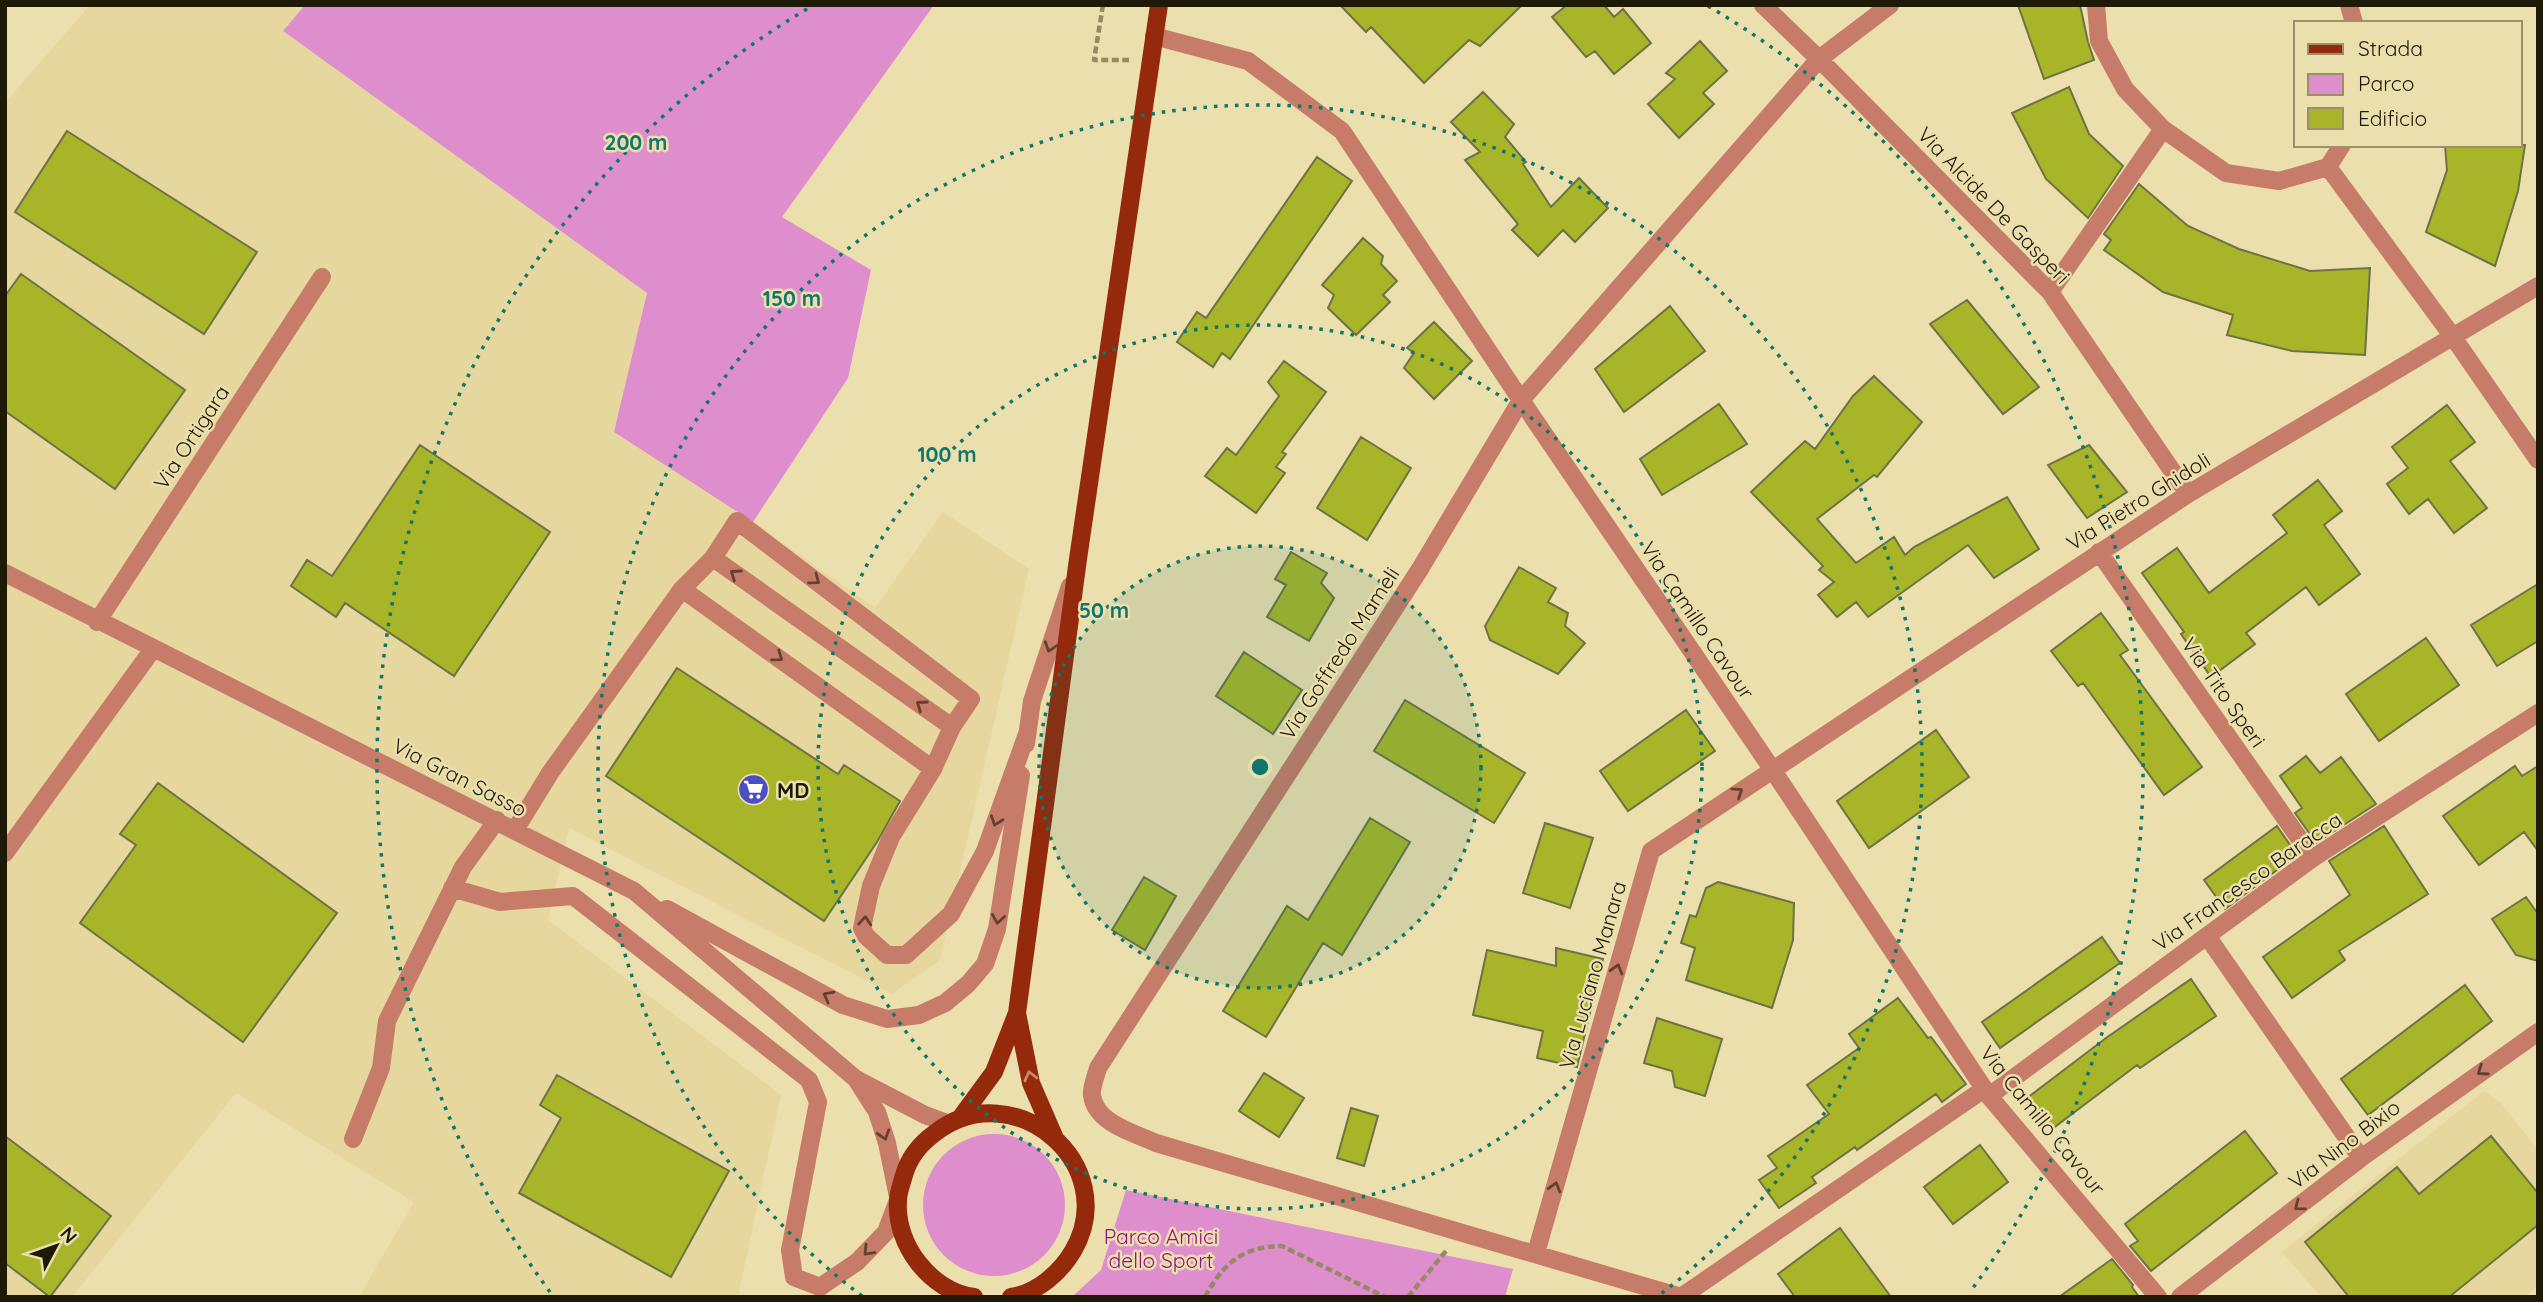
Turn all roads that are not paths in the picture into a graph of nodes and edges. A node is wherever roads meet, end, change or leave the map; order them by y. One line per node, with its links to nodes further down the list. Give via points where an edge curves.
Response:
1 (1159, 5): 5 (main road)
2 (1763, 5): 6 (street, Via Alcide De Gasperi)
3 (1890, 5): 6 (street, Via Goffredo Mameli)
4 (2096, 5): 7 (street, via 2099,41 2125,89)
5 (1154, 36): 14 (street, Via Camillo Cavour, via 1248,61 1342,131); 19 (main road)
6 (1819, 59): 12 (street, Via Alcide De Gasperi); 14 (street, Via Goffredo Mameli)
7 (2163, 129): 9 (street, via 2226,173 2279,181); 12 (street)
8 (2341, 147): 9 (street)
9 (2328, 167): 13 (street)
10 (322, 277): 22 (street, Via Ortigara)
11 (2538, 286): 13 (street, Via Pietro Ghidoli)
12 (2050, 292): 16 (street, Via Alcide De Gasperi)
13 (2453, 337): 15 (street); 16 (street, Via Pietro Ghidoli)
14 (1521, 400): 28 (street, Via Camillo Cavour); 45 (street, Via Goffredo Mameli, via 1420,569 1098,1068 1091,1092 1096,1108 1113,1124 1156,1143)
15 (2538, 460)
16 (2188, 494): 17 (street, Via Pietro Ghidoli)
17 (2099, 552): 28 (street, Via Pietro Ghidoli); 32 (street, Via Tito Speri)
18 (713, 558): 21 (street); 25 (street, one-way to 18); 25 (street, one-way to 25, via 737,521 971,699)
19 (1078, 559): 26 (street, one-way to 26, via 1032,701); 36 (main road)
20 (5, 573): 22 (street, Via Gran Sasso)
21 (682, 589): 27 (street, one-way to 27); 30 (street, via 550,773)
22 (97, 622): 23 (street, Via Gran Sasso)
23 (153, 649): 29 (street, Via Gran Sasso); 31 (street)
24 (2538, 713): 32 (street, Via Francesco Baracca)
25 (952, 727): 27 (street)
26 (1027, 734): 27 (street, one-way to 27, via 985,851 951,914 906,955 887,955 862,928 871,886 891,837); 34 (street, one-way to 34, via 997,929 985,964 945,1003 919,1015 887,1019 843,1005)
27 (933, 769)
28 (1772, 769): 39 (street, Via Camillo Cavour); 45 (street, Via Luciano Manara, one-way to 28, via 1651,851)
29 (497, 820): 30 (street, Via Gran Sasso); 33 (street)
30 (515, 830): 34 (street, Via Gran Sasso)
31 (5, 853)
32 (2313, 858): 35 (street, Via Francesco Baracca)
33 (452, 888): 42 (street, via 387,1021 381,1068); 44 (street, one-way to 33, via 886,1232 858,1262 820,1287 794,1277 790,1250 818,1102 809,1080 573,896 500,902)
34 (634, 891): 38 (street, Via Gran Sasso)
35 (2207, 936): 39 (street, Via Francesco Baracca); 43 (street)
36 (1017, 1013): 40 (main road, via 994,1072); 41 (main road, one-way to 36, via 1031,1083)
37 (2538, 1032): 43 (street, Via Nino Bixio, one-way to 43)
38 (856, 1079): 40 (street, Via Gran Sasso, via 925,1115); 44 (street, Via Gran Sasso, one-way to 44, via 877,1112)
39 (1987, 1093): 50 (street, Via Francesco Baracca); 51 (street, Via Camillo Cavour)
40 (954, 1120): 41 (main road, via 986,1112 1010,1114); 44 (main road, via 923,1142 906,1168)
41 (1054, 1136): 47 (main road, via 1072,1158 1083,1184 1085,1212 1079,1240 1065,1264 1044,1284)
42 (353, 1139)
43 (2361, 1158): 52 (street, Via Nino Bixio, one-way to 52)
44 (898, 1198): 46 (main road, via 908,1248)
45 (1536, 1253): 50 (street)
46 (923, 1269): 48 (main road); 49 (main road, via 943,1286)
47 (1016, 1296)
48 (936, 1297)
49 (974, 1297)
50 (1681, 1297)
51 (2158, 1297)
52 (2179, 1297)

